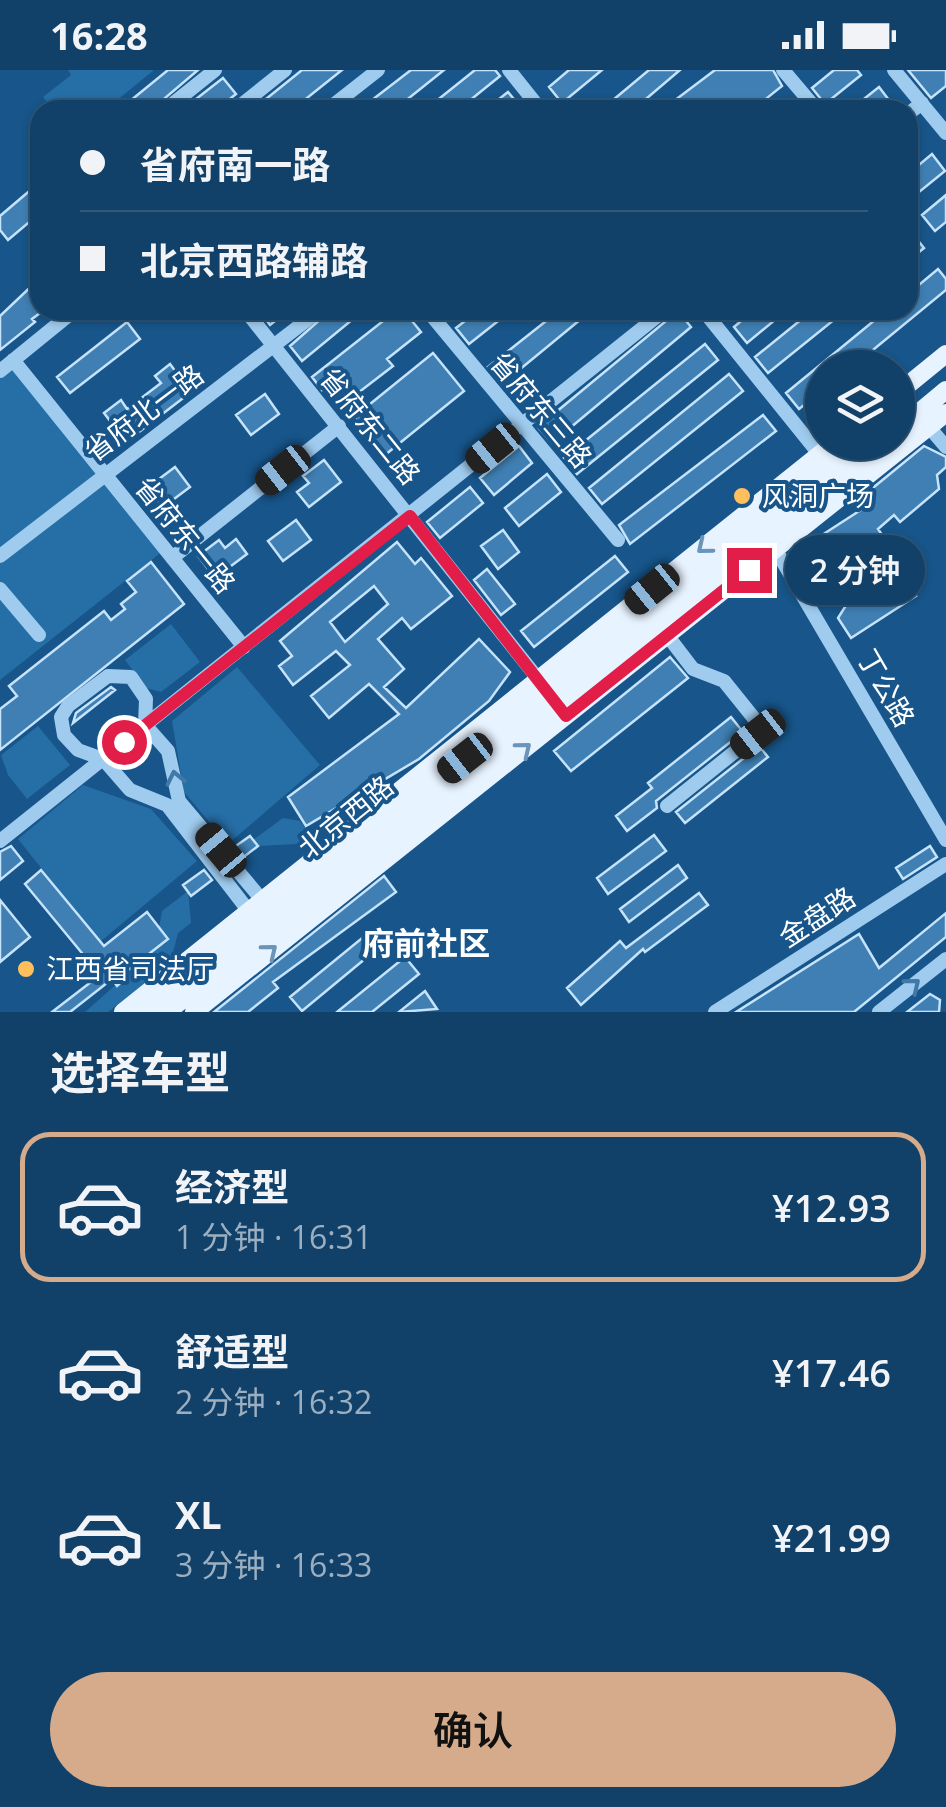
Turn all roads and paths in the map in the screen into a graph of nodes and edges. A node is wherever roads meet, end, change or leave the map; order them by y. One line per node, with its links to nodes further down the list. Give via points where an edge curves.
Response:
1 (214, 70): 7 (street)
2 (285, 70): 8 (street)
3 (378, 70): 9 (street)
4 (509, 70): 10 (street)
5 (783, 70): 11 (street)
6 (894, 70): 12 (street)
7 (177, 100)
8 (248, 100)
9 (339, 100)
10 (533, 100)
11 (808, 100)
12 (922, 102): 13 (street); 14 (street)
13 (918, 105)
14 (946, 133)
15 (63, 320): 23 (street)
16 (253, 320): 21 (street, 省府东二路)
17 (307, 320): 21 (street, 省府北一路)
18 (435, 320): 33 (street, 省府东三路)
19 (652, 320): 33 (street)
20 (712, 320): 31 (street)
21 (274, 346): 32 (street, 省府东二路); 39 (street, 省府北一路)
22 (946, 354): 26 (main road)
23 (13, 360): 24 (street); 39 (street, 省府东一路)
24 (0, 370)
25 (946, 376): 28 (main road)
26 (915, 379)
27 (946, 390): 30 (main road)
28 (915, 401)
29 (946, 413): 34 (main road)
30 (915, 416)
31 (805, 424)
32 (338, 426): 40 (street, 省府东二路); 44 (street)
33 (520, 426): 40 (street); 42 (street, 省府东三路)
34 (929, 427): 35 (street); 41 (main road)
35 (946, 447)
36 (818, 460): 41 (main road)
37 (844, 460): 41 (main road, 北京西路)
38 (858, 460): 41 (main road, 北京西路)
39 (104, 474): 43 (street, 省府北一路); 44 (street, 省府东一路)
40 (410, 516): 48 (street); 49 (street, 省府东二路)
41 (763, 531): 47 (main road); 49 (main road, 北京西路); 49 (main road, one-way to 49); 54 (street, 丁公路)
42 (618, 540)
43 (0, 556)
44 (172, 558): 48 (street, 省府东一路)
45 (0, 589): 46 (street)
46 (39, 635)
47 (667, 635): 49 (main road); 52 (street, via 694,669 724,681 761,726)
48 (244, 647): 50 (street)
49 (552, 697): 56 (main road, 北京西路); 60 (main road, 北京西路); 61 (main road, one-way to 49)
50 (145, 726): 51 (street); 51 (street, via 146,698 130,677 108,676 68,706 64,735 86,755); 56 (street, one-way to 50, via 179,801 168,751)
51 (103, 759): 53 (street); 56 (street, via 130,790 167,805)
52 (668, 806)
53 (1, 838)
54 (946, 840)
55 (946, 864): 62 (street, 金盘路)
56 (260, 912): 58 (main road); 59 (main road, 北京西路)
57 (944, 960): 63 (street, one-way to 57)
58 (123, 1012)
59 (144, 1012)
60 (167, 1012)
61 (194, 1012)
62 (715, 1012)
63 (879, 1012)

